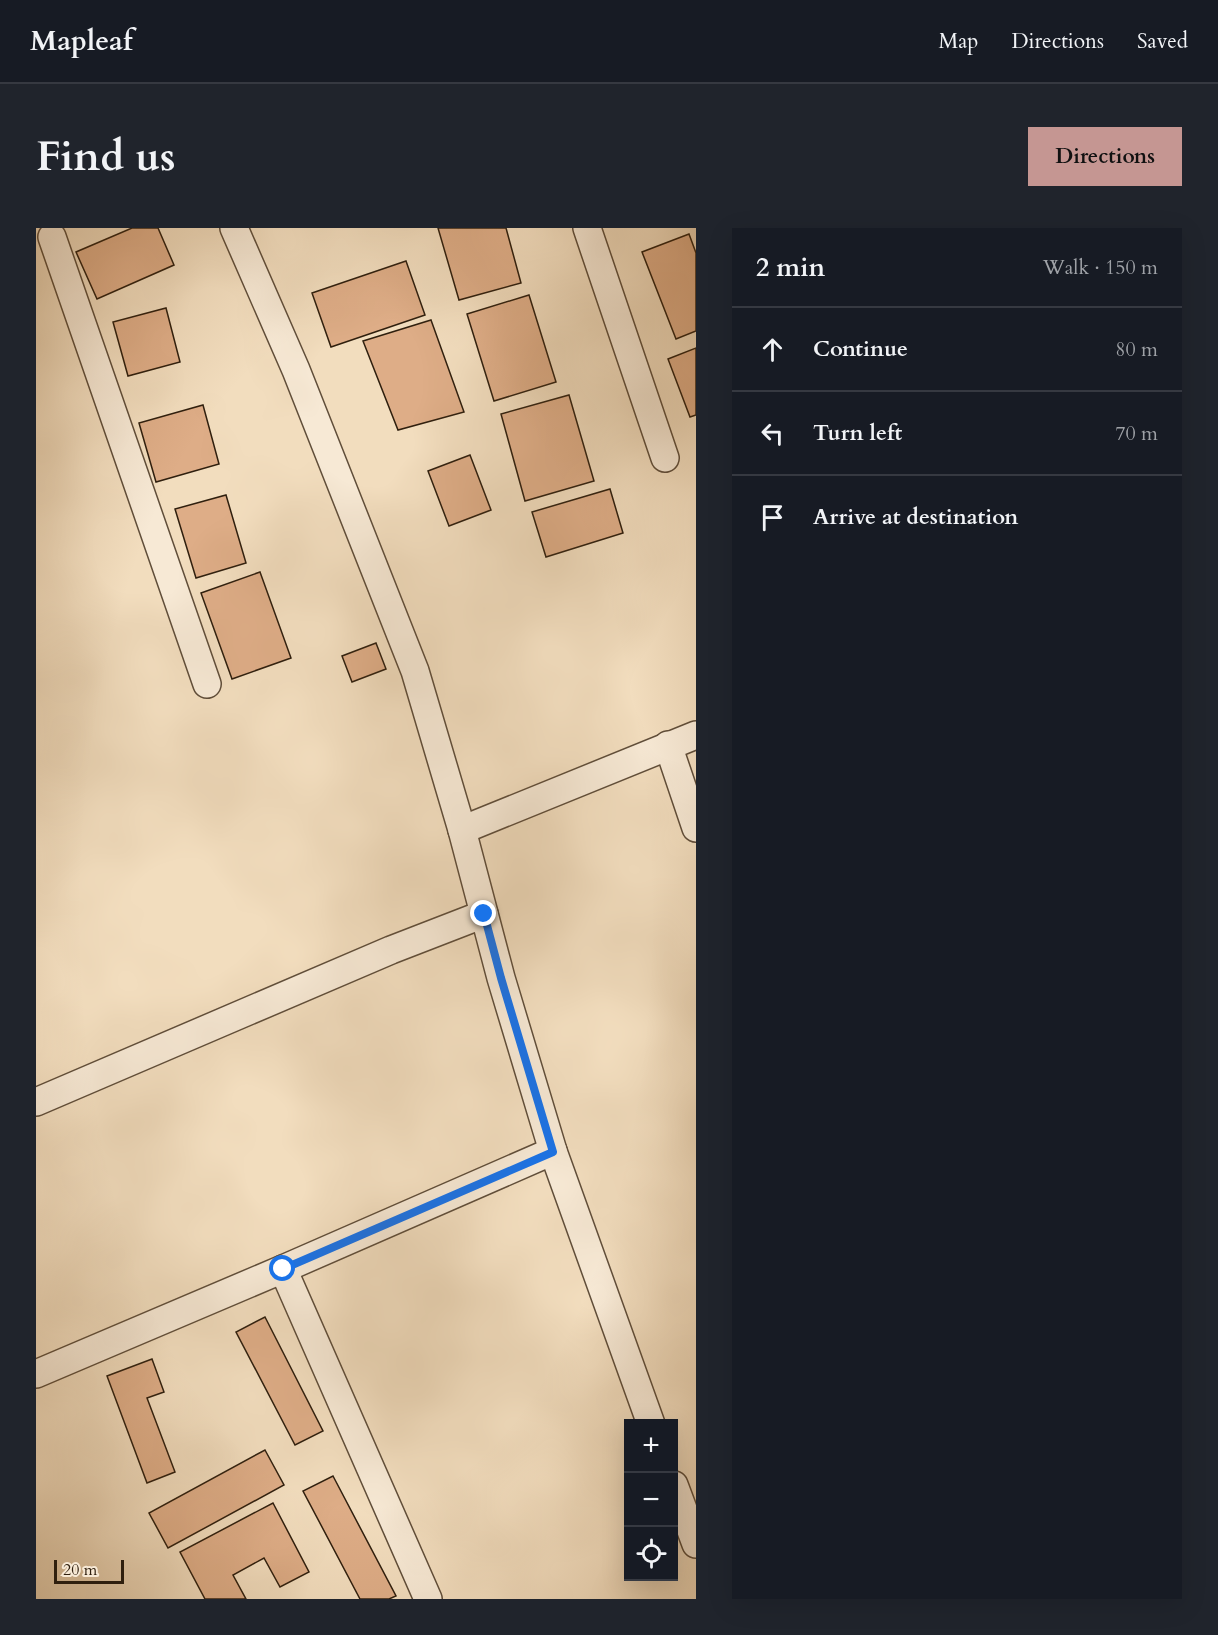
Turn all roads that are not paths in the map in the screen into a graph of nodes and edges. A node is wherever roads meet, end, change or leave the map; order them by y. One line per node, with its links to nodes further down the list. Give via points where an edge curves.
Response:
1 (234, 228): 9 (street, via 296,370 415,671)
2 (587, 228): 4 (street)
3 (50, 238): 5 (street)
4 (665, 458)
5 (207, 684)
6 (696, 735): 7 (street)
7 (668, 746): 8 (street); 9 (street)
8 (696, 828)
9 (462, 830): 10 (street)
10 (484, 914): 11 (street); 12 (street)
11 (36, 1102)
12 (553, 1152): 13 (street); 15 (street)
13 (283, 1269): 14 (street); 18 (street)
14 (36, 1374)
15 (649, 1419)
16 (678, 1496): 17 (street)
17 (696, 1544)
18 (429, 1599)

